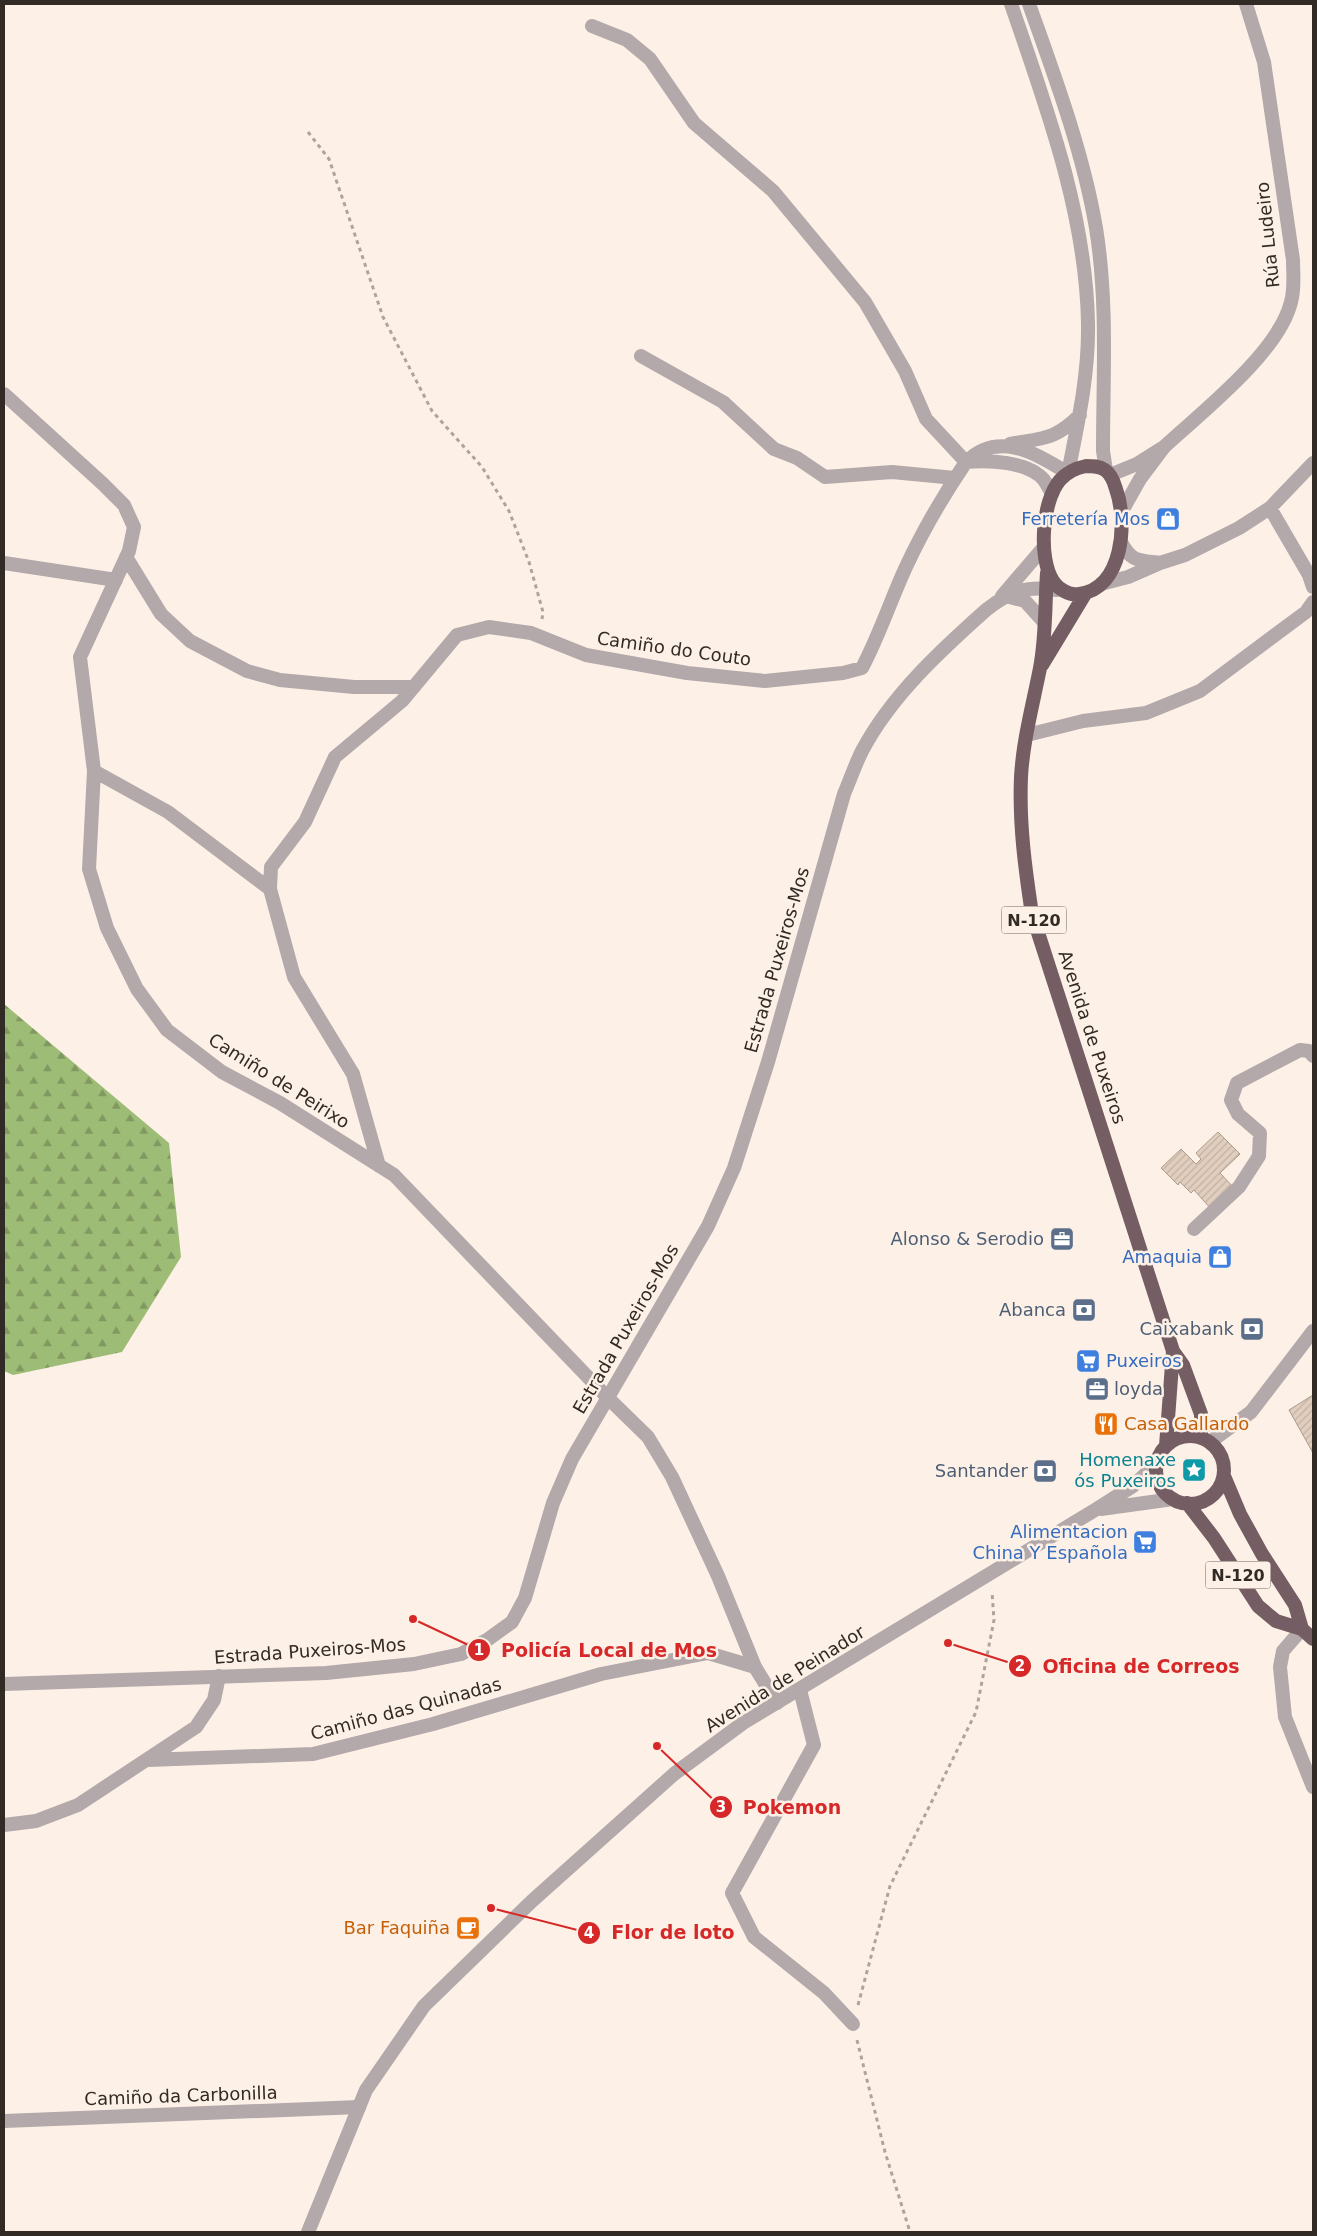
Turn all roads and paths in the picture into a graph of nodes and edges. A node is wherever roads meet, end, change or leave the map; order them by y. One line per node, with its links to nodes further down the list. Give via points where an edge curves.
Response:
1 (1011, 4): 8 (street, via 1056,139 1079,240 1088,322)
2 (1029, 4): 14 (street, via 1080,160 1096,228 1105,314 1103,451)
3 (1246, 4): 10 (street, Rúa Ludeiro, via 1266,72 1293,260 1294,288 1281,326 1256,362)
4 (592, 26): 11 (street, via 627,40 650,59 694,123 773,192 865,302 905,371 926,419)
5 (308, 132): 34 (path, via 329,159 384,317 432,411 482,467 509,510 529,562 543,612)
6 (641, 356): 15 (street, via 723,402 774,450 797,458 825,477 892,472)
7 (4, 394): 21 (street, Camiño de Peirixo, via 124,505 134,528)
8 (1080, 414): 9 (street, via 1065,430 1053,436); 13 (street)
9 (1003, 446): 11 (street, Camiño do Couto, via 982,448); 13 (street, Camiño do Couto, via 1024,450)
10 (1164, 447): 14 (street, Rúa Ludeiro, via 1137,464); 18 (street, Rúa Ludeiro, via 1140,479)
11 (966, 462): 15 (street, Camiño do Couto); 16 (street, via 996,462 1033,472 1044,479)
12 (1313, 463): 17 (street)
13 (1068, 473): 14 (highway, via 1086,466 1098,466); 16 (highway)
14 (1108, 473): 18 (highway)
15 (955, 478): 34 (street, Camiño do Couto, via 905,570 876,643 862,668 843,673 765,680 701,675 586,656)
16 (1052, 494): 20 (highway)
17 (1270, 508): 23 (street, via 1211,543); 28 (street, via 1309,575)
18 (1122, 511): 19 (highway)
19 (1121, 542): 23 (street, via 1128,555 1137,560); 26 (highway, via 1116,562)
20 (1044, 547): 24 (highway); 31 (street)
21 (126, 557): 25 (street, Camiño de Peirixo); 36 (street, via 161,614 190,641 247,671 280,680)
22 (4, 563): 25 (street)
23 (1160, 563): 26 (street)
24 (1047, 572): 27 (highway); 29 (highway)
25 (116, 580): 38 (street, Camiño de Peirixo, via 80,657)
26 (1102, 584): 30 (highway)
27 (1046, 588): 29 (street); 31 (street, via 1023,589); 33 (highway)
28 (1313, 588)
29 (1065, 592): 30 (highway)
30 (1086, 594): 35 (highway, N-120)
31 (1002, 598): 33 (street, via 1025,601); 45 (street, Estrada Puxeiros-Mos, via 915,678 862,751 844,794 768,1062 734,1168 708,1226)
32 (1313, 602): 37 (street, via 1306,612 1200,691 1146,713 1083,722)
33 (1044, 622): 35 (highway)
34 (540, 637): 36 (street, Camiño do Couto, via 489,627 457,635)
35 (1040, 668): 37 (highway, Avenida de Puxeiros / N-120)
36 (414, 688): 39 (street, Camiño do Couto, via 335,757 305,822 271,868)
37 (1027, 735): 44 (highway, Avenida de Puxeiros / N-120, via 1021,776 1021,826 1032,914)
38 (94, 771): 39 (street, via 168,812); 41 (street, Camiño de Peirixo, via 89,869 107,928 137,989 167,1030 222,1072 280,1103)
39 (270, 890): 41 (street, Camiño do Couto, via 294,977 353,1074)
40 (1313, 1056): 42 (street, via 1309,1051 1300,1050 1237,1083 1231,1100 1238,1114 1260,1133 1259,1156 1239,1187)
41 (380, 1166): 45 (street, Camiño de Peirixo, via 394,1175)
42 (1194, 1229)
43 (1313, 1331): 46 (street, via 1250,1412)
44 (1173, 1351): 46 (highway, Avenida de Puxeiros / N-120, via 1183,1365 1201,1414); 47 (highway, Avenida de Puxeiros / N-120)
45 (608, 1398): 55 (street, Camiño de Peirixo, via 648,1437 672,1477 718,1576); 56 (street, Estrada Puxeiros-Mos, via 572,1459 553,1503 525,1598 512,1622 487,1640 461,1654 414,1664 326,1672)
46 (1205, 1440): 47 (highway, via 1185,1436); 49 (highway, N-120, via 1222,1457)
47 (1166, 1446): 48 (highway, N-120)
48 (1158, 1462): 50 (highway, N-120, via 1158,1480 1162,1488); 51 (street, Avenida de Peinador, via 1133,1486)
49 (1224, 1476): 50 (highway, via 1214,1494 1206,1500); 53 (highway, N-120, via 1262,1554 1296,1606)
50 (1180, 1501): 51 (street, Avenida de Peinador); 53 (highway, N-120, via 1214,1538 1258,1606 1276,1621)
51 (1095, 1510): 52 (street, Avenida de Peinador)
52 (987, 1578): 58 (street, Avenida de Peinador); 63 (path, via 994,1598 994,1620 976,1712 890,1886)
53 (1302, 1629): 54 (highway, N-120); 61 (street, via 1283,1651 1280,1667 1286,1717)
54 (1313, 1638)
55 (754, 1667): 59 (street, Camiño de Peirixo); 60 (street, Camiño das Quinadas, via 708,1653 600,1674 433,1724 313,1754)
56 (219, 1676): 57 (street, Estrada Puxeiros-Mos); 60 (street, via 214,1700 196,1727)
57 (4, 1684)
58 (800, 1690): 59 (street, Avenida de Peinador); 63 (street, via 814,1745 732,1893 754,1937 824,1993)
59 (778, 1703): 64 (street, Avenida de Peinador, via 674,1774 532,1901 424,2006 366,2090)
60 (148, 1760): 62 (street, via 78,1805 36,1821)
61 (1313, 1787)
62 (4, 1825)
63 (853, 2024): 67 (path, via 885,2152)
64 (359, 2107): 65 (street, Camiño da Carbonilla); 66 (street, Avenida de Peinador)
65 (4, 2121)
66 (308, 2232)
67 (910, 2232)

